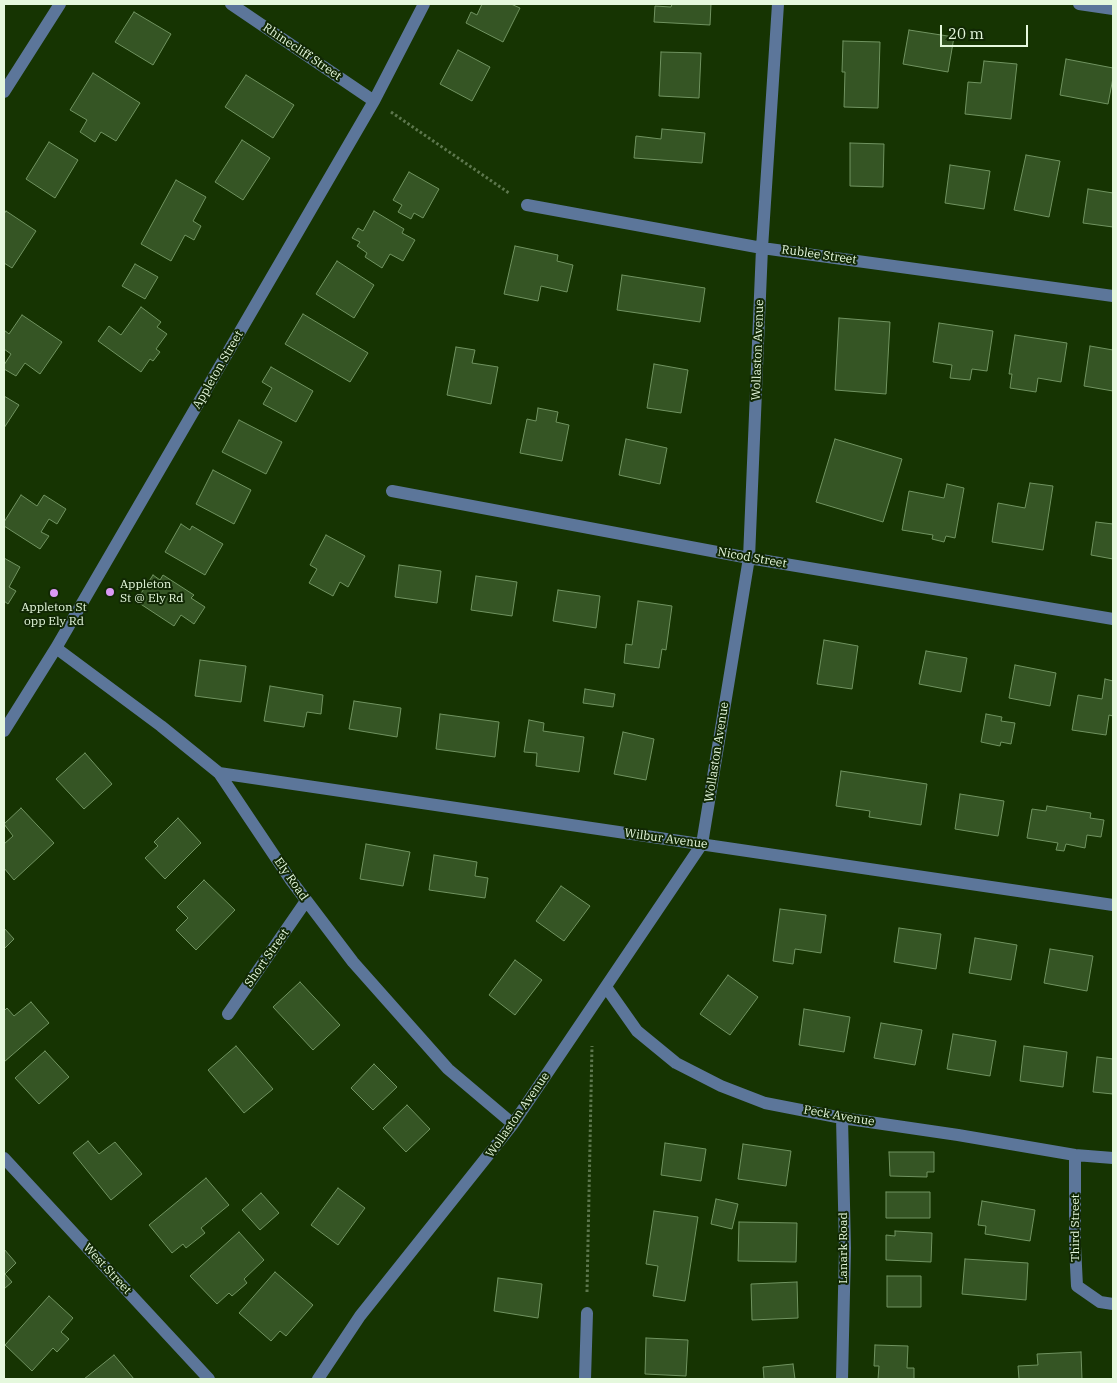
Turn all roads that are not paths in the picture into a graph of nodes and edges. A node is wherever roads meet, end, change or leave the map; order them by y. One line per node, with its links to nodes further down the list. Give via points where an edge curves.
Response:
1 (60, 4): 7 (street)
2 (232, 4): 8 (street, Rhinecliff Street)
3 (424, 4): 8 (street, Appleton Street)
4 (778, 4): 10 (street, Wollaston Avenue)
5 (1079, 4): 6 (street)
6 (1113, 9)
7 (4, 92)
8 (374, 101): 15 (street, Appleton Street)
9 (527, 205): 10 (street, Rublee Street)
10 (762, 248): 11 (street, Rublee Street); 13 (street, Wollaston Avenue)
11 (1113, 296)
12 (392, 491): 13 (street, Nicod Street)
13 (749, 558): 14 (street, Nicod Street); 18 (street, Wollaston Avenue)
14 (1113, 619)
15 (56, 648): 16 (street, Appleton Street); 17 (street, Ely Road)
16 (4, 731)
17 (220, 773): 18 (street, Wilbur Avenue); 19 (street, Ely Road)
18 (702, 844): 20 (street, Wilbur Avenue); 21 (street, Wollaston Avenue)
19 (306, 901): 22 (street, Short Street); 24 (street, Ely Road, via 353,962 448,1069)
20 (1113, 905)
21 (606, 987): 23 (street, Peck Avenue, via 637,1032 676,1063 721,1086 765,1103); 24 (street, Wollaston Avenue)
22 (228, 1014)
23 (842, 1118): 25 (street, Peck Avenue); 33 (street, Lanark Road, via 845,1248)
24 (513, 1124): 31 (street, Wollaston Avenue, via 360,1316)
25 (1075, 1156): 27 (street, Peck Avenue); 28 (street, Third Street, via 1076,1286 1100,1302)
26 (4, 1158): 30 (street, West Street)
27 (1113, 1158)
28 (1113, 1304)
29 (587, 1313): 32 (street)
30 (210, 1379)
31 (318, 1379)
32 (585, 1379)
33 (842, 1379)

